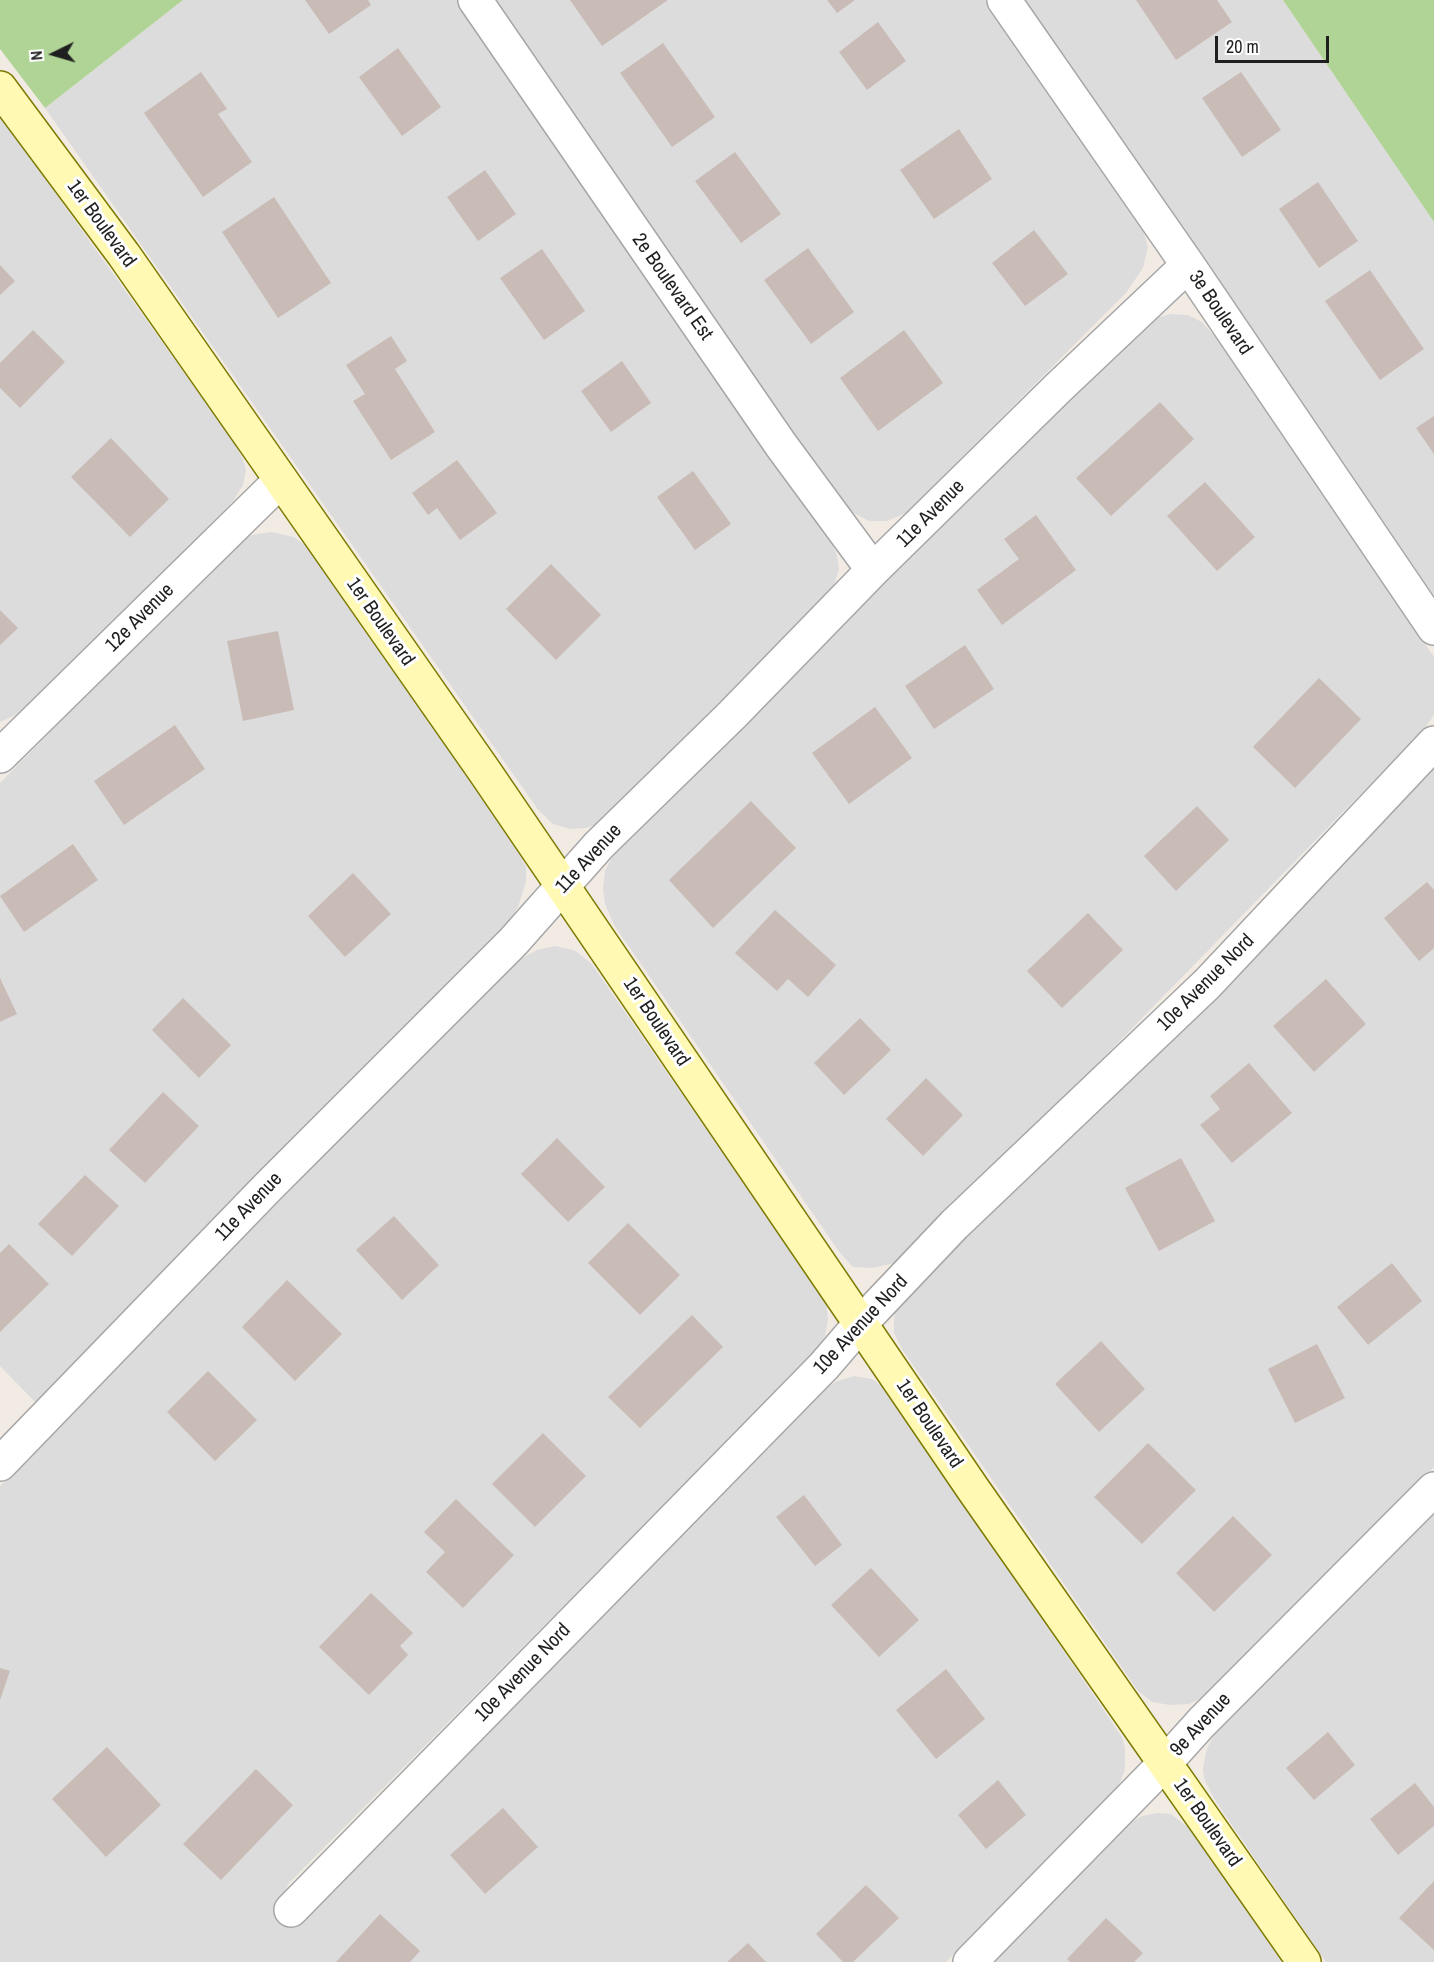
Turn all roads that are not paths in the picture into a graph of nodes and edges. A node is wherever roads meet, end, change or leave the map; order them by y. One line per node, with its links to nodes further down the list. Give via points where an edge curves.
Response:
1 (475, 0): 6 (street, 2e Boulevard Est, via 781,445)
2 (1004, 0): 4 (street, 3e Boulevard)
3 (0, 88): 5 (street, 1er Boulevard, via 124,255)
4 (1188, 265): 6 (street, 11e Avenue); 7 (street, 3e Boulevard)
5 (281, 480): 9 (street, 12e Avenue); 10 (street, 1er Boulevard)
6 (873, 570): 10 (street, 11e Avenue, via 599,845)
7 (1434, 628)
8 (1434, 743): 11 (street, 10e Avenue Nord, via 1207,984 954,1225)
9 (0, 756)
10 (564, 886): 11 (street, 1er Boulevard); 12 (street, 11e Avenue)
11 (861, 1323): 14 (street, 1er Boulevard); 15 (street, 10e Avenue Nord, via 824,1366)
12 (0, 1464)
13 (1434, 1489): 14 (street, 9e Avenue)
14 (1165, 1763): 16 (street, 9e Avenue); 17 (street, 1er Boulevard)
15 (291, 1910)
16 (969, 1962)
17 (1304, 1962)

